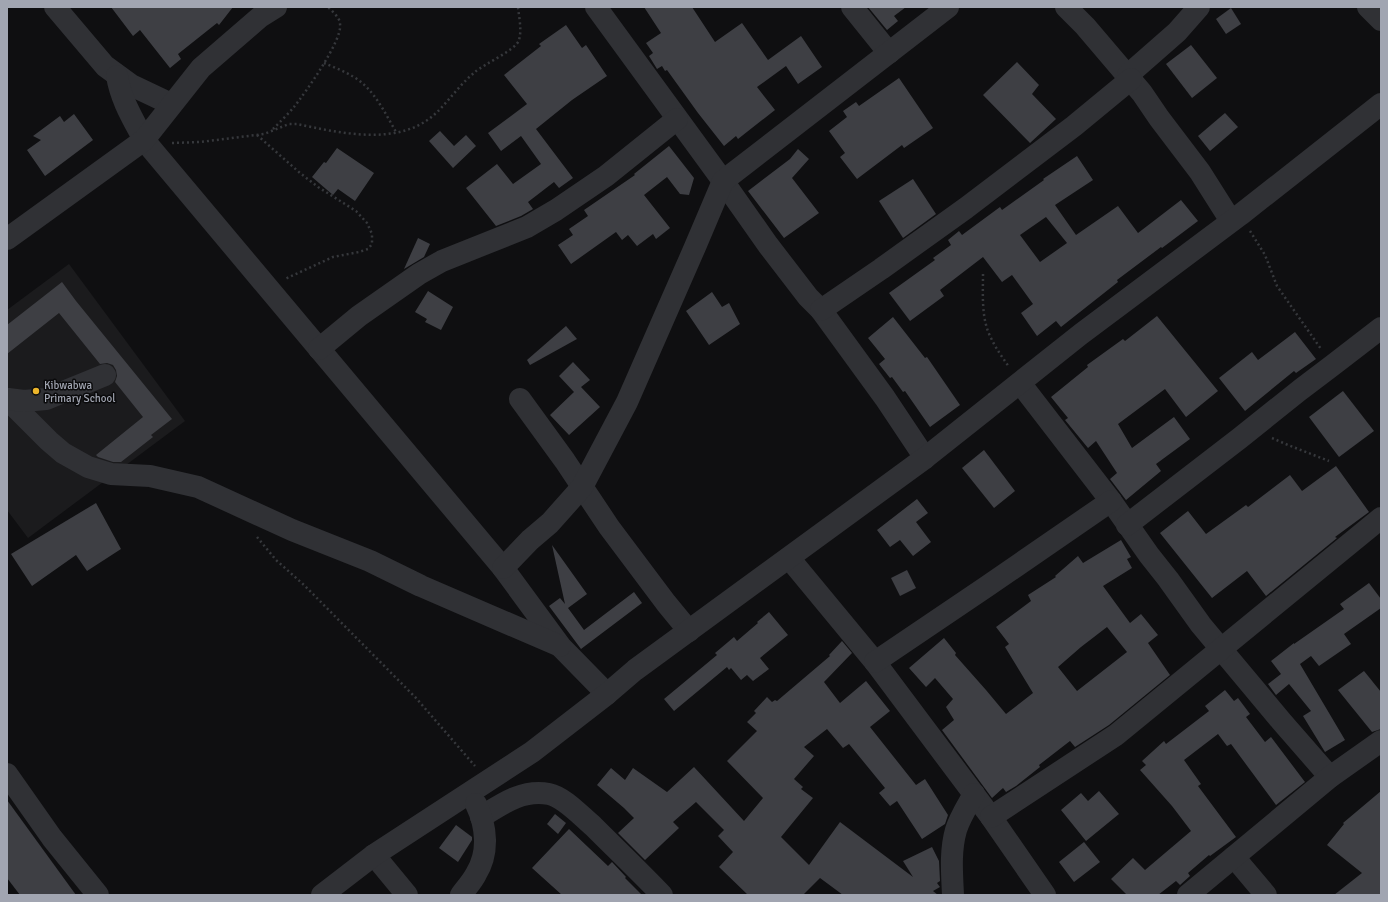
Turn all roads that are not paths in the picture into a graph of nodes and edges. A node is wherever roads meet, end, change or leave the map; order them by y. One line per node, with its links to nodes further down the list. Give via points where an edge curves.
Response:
1 (55, 7): 11 (street, via 105,66)
2 (276, 7): 13 (street, via 201,68)
3 (596, 7): 15 (street)
4 (852, 7): 10 (street)
5 (948, 7): 10 (street)
6 (1066, 7): 12 (street)
7 (1199, 7): 12 (street)
8 (1368, 7): 9 (street)
9 (1381, 20)
10 (889, 53): 17 (street)
11 (117, 76): 13 (street); 16 (street, via 124,101)
12 (1130, 77): 18 (street); 20 (street, via 1074,126 966,208)
13 (172, 104): 16 (street)
14 (1381, 104): 18 (street)
15 (677, 119): 17 (street); 22 (street, via 606,176 556,210 527,227 442,261 419,274 359,316)
16 (144, 140): 19 (street); 22 (street)
17 (723, 180): 20 (street, via 768,245); 28 (street, via 626,402)
18 (1236, 218): 24 (street)
19 (7, 239)
20 (821, 310): 27 (street)
21 (1381, 328): 31 (street)
22 (319, 349): 33 (street)
23 (105, 375): 25 (street, via 46,399)
24 (1020, 383): 27 (street); 29 (street)
25 (7, 399): 35 (street, via 49,441 88,467 111,474 150,476 198,487)
26 (520, 399): 28 (street)
27 (925, 458): 32 (street)
28 (582, 487): 33 (street, via 550,523); 34 (street, via 609,527)
29 (1111, 501): 31 (street); 37 (street)
30 (1381, 518): 36 (street)
31 (1127, 525): 36 (street)
32 (789, 558): 34 (street); 37 (street)
33 (503, 568): 35 (street)
34 (689, 631): 38 (street)
35 (561, 647): 38 (street)
36 (1222, 650): 41 (street); 44 (street, via 1116,735)
37 (875, 662): 43 (street)
38 (607, 694): 42 (street, via 532,752)
39 (1381, 741): 41 (street)
40 (7, 774): 48 (street, via 52,838)
41 (1330, 777): 47 (street)
42 (479, 787): 45 (street); 46 (street)
43 (974, 794): 44 (street); 53 (street, via 957,829 953,845)
44 (991, 816): 54 (street)
45 (481, 817): 51 (street, via 485,828 482,862); 52 (street, via 519,796 550,794 577,812)
46 (374, 855): 49 (street); 50 (street)
47 (1234, 857): 55 (street); 56 (street)
48 (98, 895)
49 (322, 895)
50 (408, 895)
51 (461, 895)
52 (662, 895)
53 (953, 895)
54 (1045, 895)
55 (1188, 895)
56 (1266, 895)

